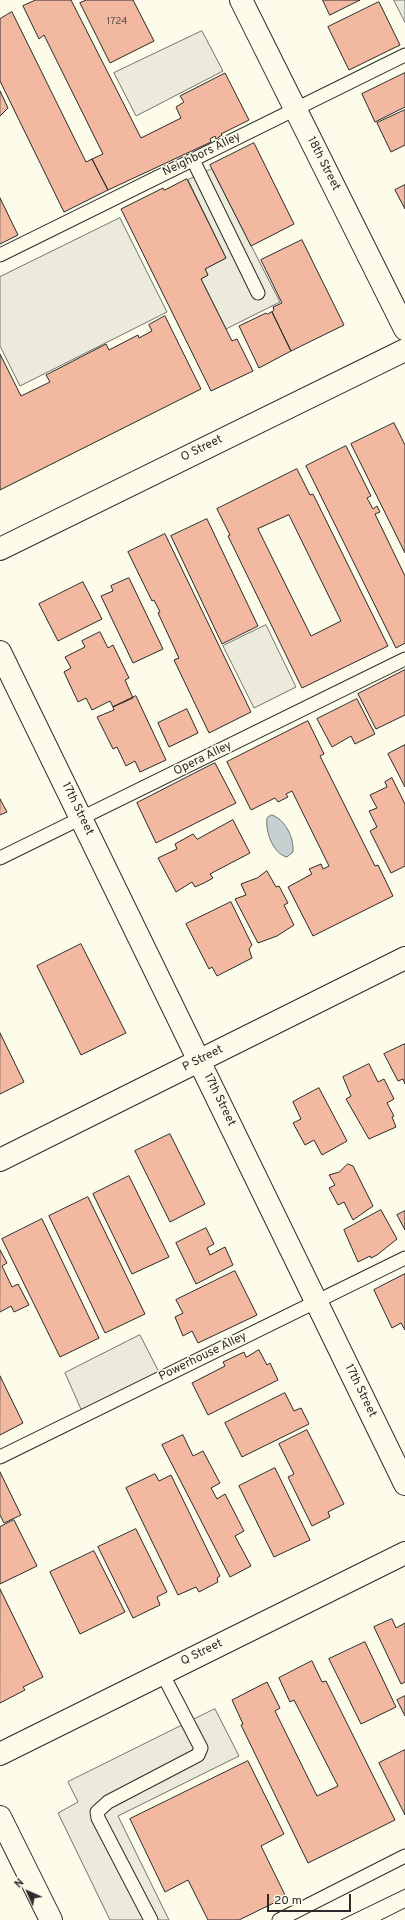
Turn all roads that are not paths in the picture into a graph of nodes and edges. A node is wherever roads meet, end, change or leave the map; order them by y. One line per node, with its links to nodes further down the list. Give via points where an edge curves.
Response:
1 (241, 0): 3 (street, 18th Street)
2 (405, 55): 3 (lane, Neighbors Alley)
3 (296, 109): 4 (lane, Neighbors Alley); 7 (street, 18th Street)
4 (193, 160): 5 (lane, Neighbors Alley); 6 (lane)
5 (0, 255)
6 (258, 293)
7 (405, 329)
8 (405, 350): 9 (street, O Street)
9 (0, 549)
10 (0, 652): 12 (street, 17th Street)
11 (405, 659): 12 (lane, Opera Alley)
12 (82, 818): 13 (lane, Opera Alley); 15 (street, 17th Street)
13 (0, 858)
14 (405, 958): 15 (street, P Street)
15 (200, 1061): 16 (street, P Street); 18 (street, 17th Street)
16 (0, 1160)
17 (405, 1258): 18 (lane, Powerhouse Alley)
18 (317, 1301): 19 (lane, Powerhouse Alley); 20 (street, 17th Street)
19 (0, 1457)
20 (405, 1484)
21 (405, 1553): 22 (street, Q Street)
22 (162, 1673): 23 (street, Q Street); 27 (lane, via 201,1748 198,1755 108,1802 98,1812 98,1818)
23 (0, 1754)
24 (0, 1816): 26 (street)
25 (405, 1856): 28 (lane)
26 (51, 1920)
27 (150, 1920)
28 (279, 1920)

